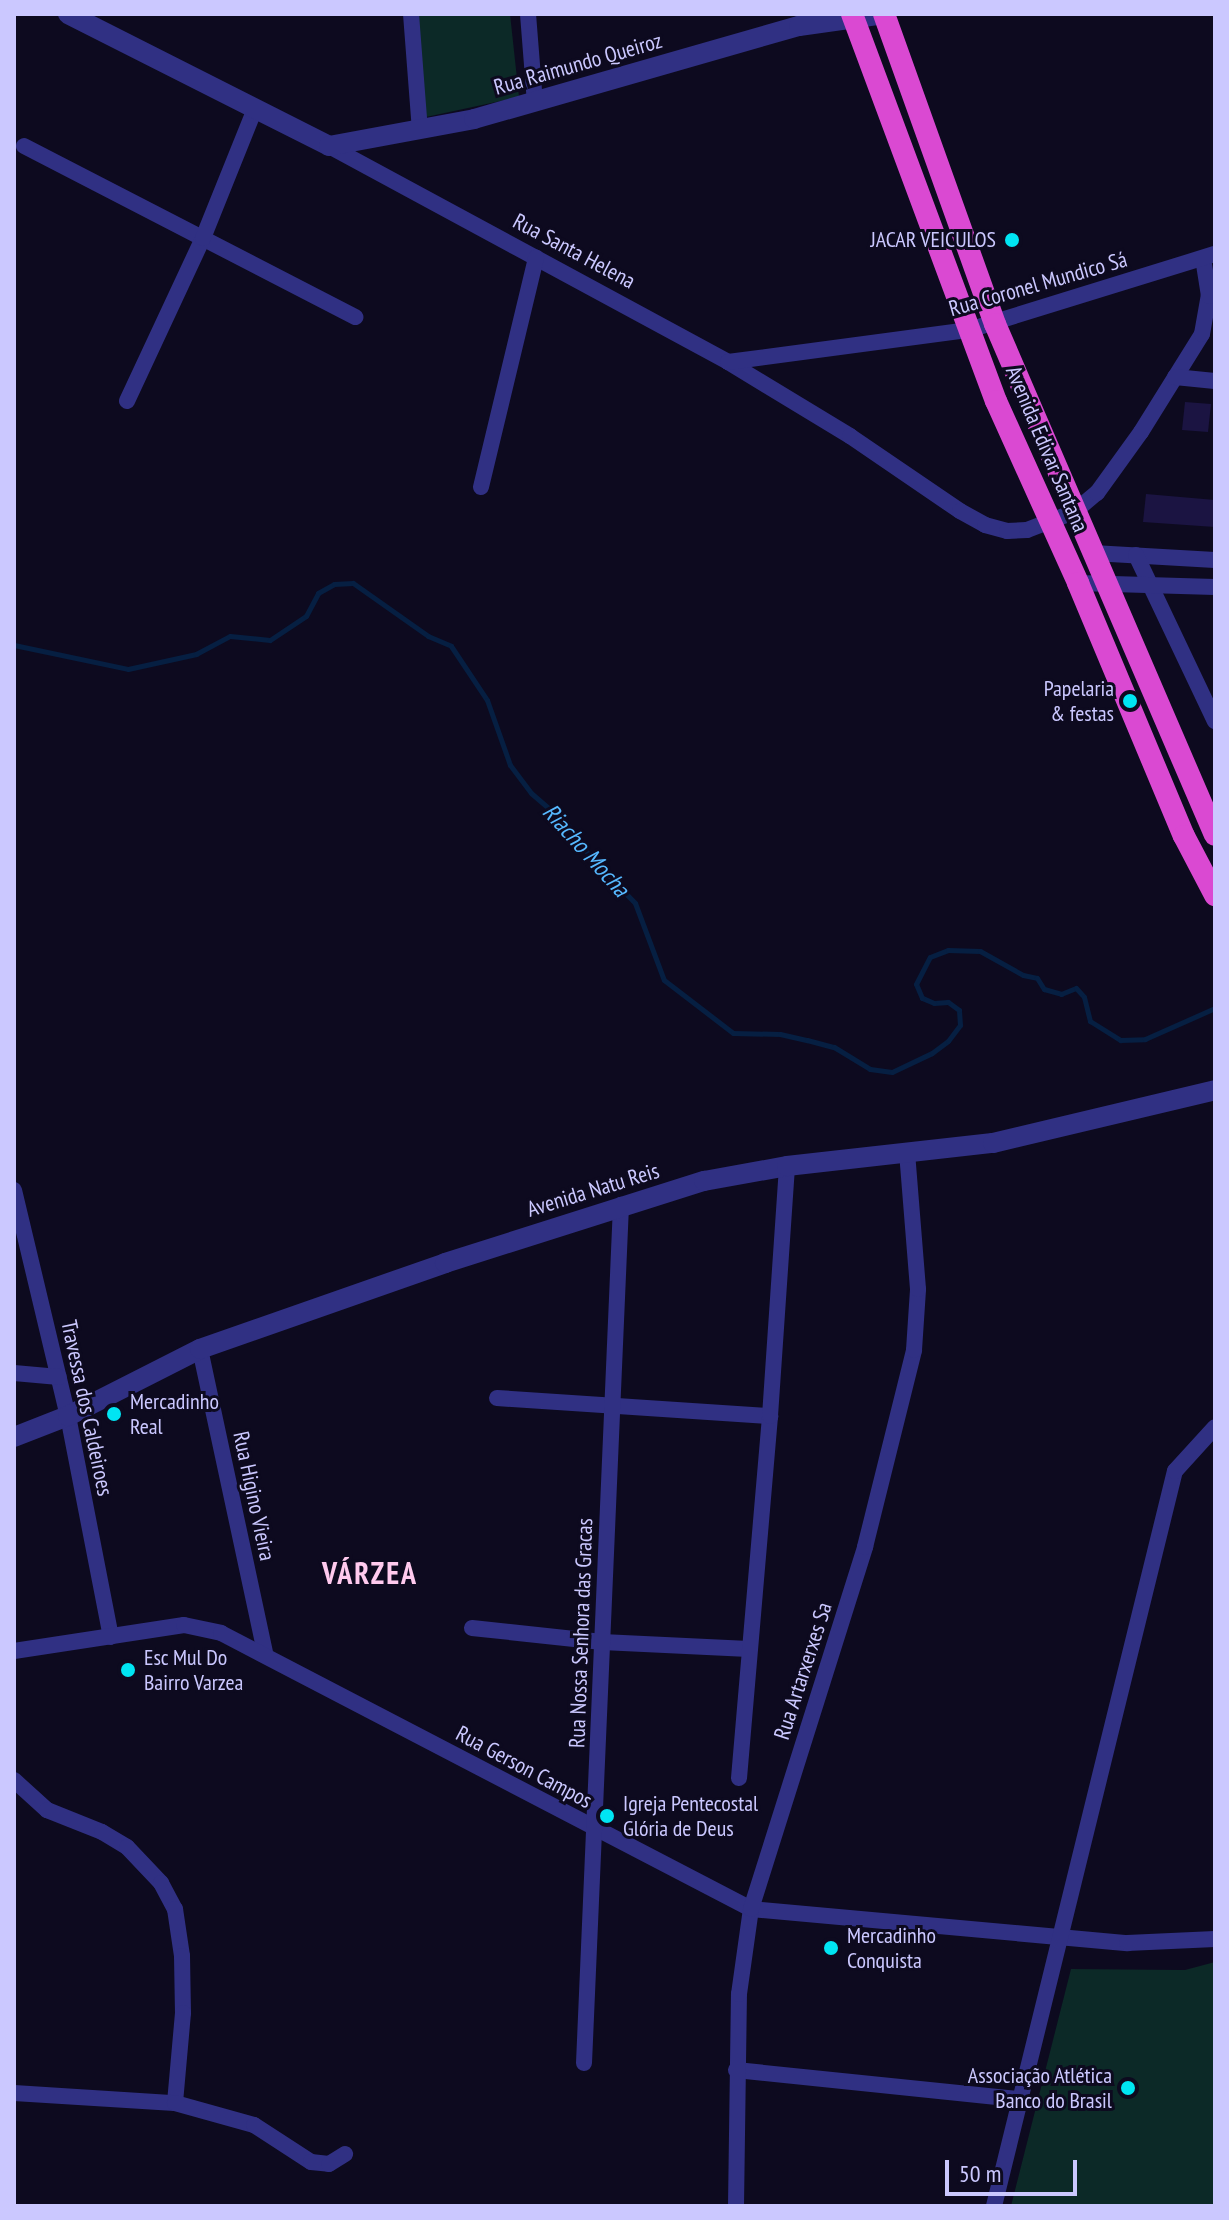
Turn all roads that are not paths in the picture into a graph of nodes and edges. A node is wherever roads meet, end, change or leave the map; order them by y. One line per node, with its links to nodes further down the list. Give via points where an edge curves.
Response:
1 (68, 14): 7 (street, Rua Santa Helena)
2 (411, 14): 8 (street)
3 (528, 14): 6 (street)
4 (884, 14): 5 (street, Rua Raimundo Queiroz); 15 (highway, Avenida Edivar Santana)
5 (852, 16): 6 (street, Rua Raimundo Queiroz, via 799,26); 16 (highway, Avenida Edivar Santana)
6 (535, 102): 8 (street, Rua Raimundo Queiroz)
7 (254, 111): 10 (street, Rua Santa Helena); 11 (street)
8 (420, 130): 10 (street, Rua Raimundo Queiroz)
9 (24, 146): 11 (street)
10 (329, 146): 13 (street, Rua Santa Helena)
11 (203, 238): 14 (street); 20 (street)
12 (1209, 256): 15 (street, Rua Coronel Mundico Sá); 18 (street, Rua Santa Helena, via 1202,334)
13 (536, 258): 17 (street, Rua Santa Helena); 21 (street)
14 (355, 317)
15 (995, 324): 16 (street, Rua Coronel Mundico Sá); 22 (highway, Avenida Edivar Santana)
16 (969, 330): 17 (street, Rua Coronel Mundico Sá); 23 (highway, Avenida Edivar Santana)
17 (728, 362): 23 (street, Rua Santa Helena, via 985,525 1007,531)
18 (1175, 377): 19 (street); 22 (street, Rua Santa Helena, via 1097,493)
19 (1215, 381)
20 (127, 401)
21 (481, 487)
22 (1074, 512): 23 (street, Rua Santa Helena); 24 (highway, Avenida Edivar Santana)
23 (1049, 523): 28 (highway, Avenida Edivar Santana)
24 (1093, 553): 25 (street); 27 (highway, Avenida Edivar Santana)
25 (1136, 555): 26 (street); 29 (street)
26 (1215, 560)
27 (1106, 581): 28 (street); 29 (street); 32 (highway, Avenida Edivar Santana)
28 (1078, 583): 33 (highway, Avenida Edivar Santana, via 1184,836)
29 (1148, 583): 30 (street); 31 (street)
30 (1215, 587)
31 (1215, 721)
32 (1215, 835)
33 (1215, 895)
34 (1215, 1090): 35 (street, Avenida Natu Reis, via 1026,1136)
35 (907, 1151): 36 (street, Avenida Natu Reis); 57 (street, Rua Artarxerxes Sa, via 918,1289 914,1350 861,1561)
36 (787, 1166): 38 (street, Avenida Natu Reis, via 704,1181); 45 (street)
37 (14, 1190): 41 (street, Travessa dos Caldeiroes)
38 (621, 1205): 39 (street, Avenida Natu Reis); 43 (street, Rua Nossa Senhora das Gracas)
39 (200, 1349): 44 (street, Avenida Natu Reis); 53 (street, Rua Higino Vieira)
40 (14, 1373): 41 (street)
41 (59, 1377): 44 (street, Travessa dos Caldeiroes)
42 (497, 1398): 43 (street)
43 (612, 1403): 45 (street); 50 (street, Rua Nossa Senhora das Gracas)
44 (68, 1416): 47 (street, Avenida Natu Reis); 49 (street, Travessa dos Caldeiroes)
45 (770, 1416): 51 (street)
46 (1215, 1427): 58 (street, via 1175,1471)
47 (14, 1437)
48 (472, 1628): 50 (street)
49 (111, 1637): 52 (street, Rua Gerson Campos); 53 (street, Rua Gerson Campos, via 184,1625 221,1633)
50 (602, 1642): 51 (street); 56 (street, Rua Nossa Senhora das Gracas)
51 (749, 1649): 54 (street)
52 (14, 1651)
53 (265, 1653): 56 (street, Rua Gerson Campos)
54 (739, 1778)
55 (14, 1780): 64 (street, via 47,1810 127,1847 161,1883 175,1909 183,2013)
56 (595, 1830): 57 (street, Rua Gerson Campos); 60 (street, Rua Nossa Senhora das Gracas)
57 (751, 1909): 58 (street, Rua Gerson Campos); 61 (street, Rua Artarxerxes Sa, via 739,1994)
58 (1059, 1937): 59 (street, Rua Gerson Campos, via 1165,1943); 63 (street)
59 (1215, 1939)
60 (584, 2063)
61 (736, 2070): 63 (street); 66 (street, Rua Artarxerxes Sa)
62 (14, 2093): 64 (street)
63 (1019, 2099): 67 (street)
64 (175, 2103): 65 (street, via 254,2125 311,2162 329,2164)
65 (345, 2154)
66 (736, 2206)
67 (994, 2206)

